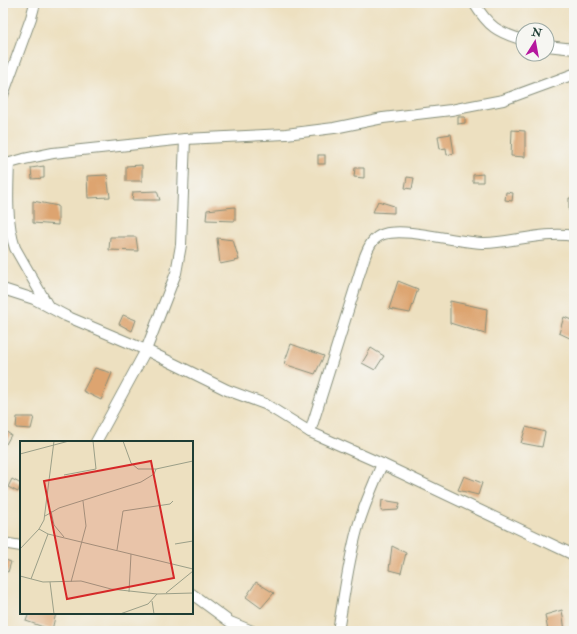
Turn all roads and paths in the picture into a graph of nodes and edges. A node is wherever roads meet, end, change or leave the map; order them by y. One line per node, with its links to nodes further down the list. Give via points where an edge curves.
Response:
1 (35, 3): 7 (street)
2 (474, 3): 3 (street, via 488,22 502,33)
3 (515, 37)
4 (555, 47): 5 (street)
5 (574, 50)
6 (574, 74): 8 (street, via 503,100 451,110 286,134)
7 (3, 95)
8 (186, 139): 9 (street, via 53,153); 13 (street, via 180,253 176,273)
9 (6, 164): 12 (street, via 12,239)
10 (574, 236): 14 (street, via 552,235 485,243 412,233 390,233 378,237 370,244 365,256)
11 (3, 288): 12 (street)
12 (48, 306): 13 (street)
13 (146, 350): 14 (street, via 227,390 265,404); 15 (street)
14 (310, 432): 16 (street)
15 (97, 441)
16 (382, 464): 19 (street); 22 (street, via 357,530)
17 (3, 543): 18 (street)
18 (20, 546)
19 (574, 555)
20 (193, 595): 21 (street, via 230,622)
21 (252, 631)
22 (338, 631)

